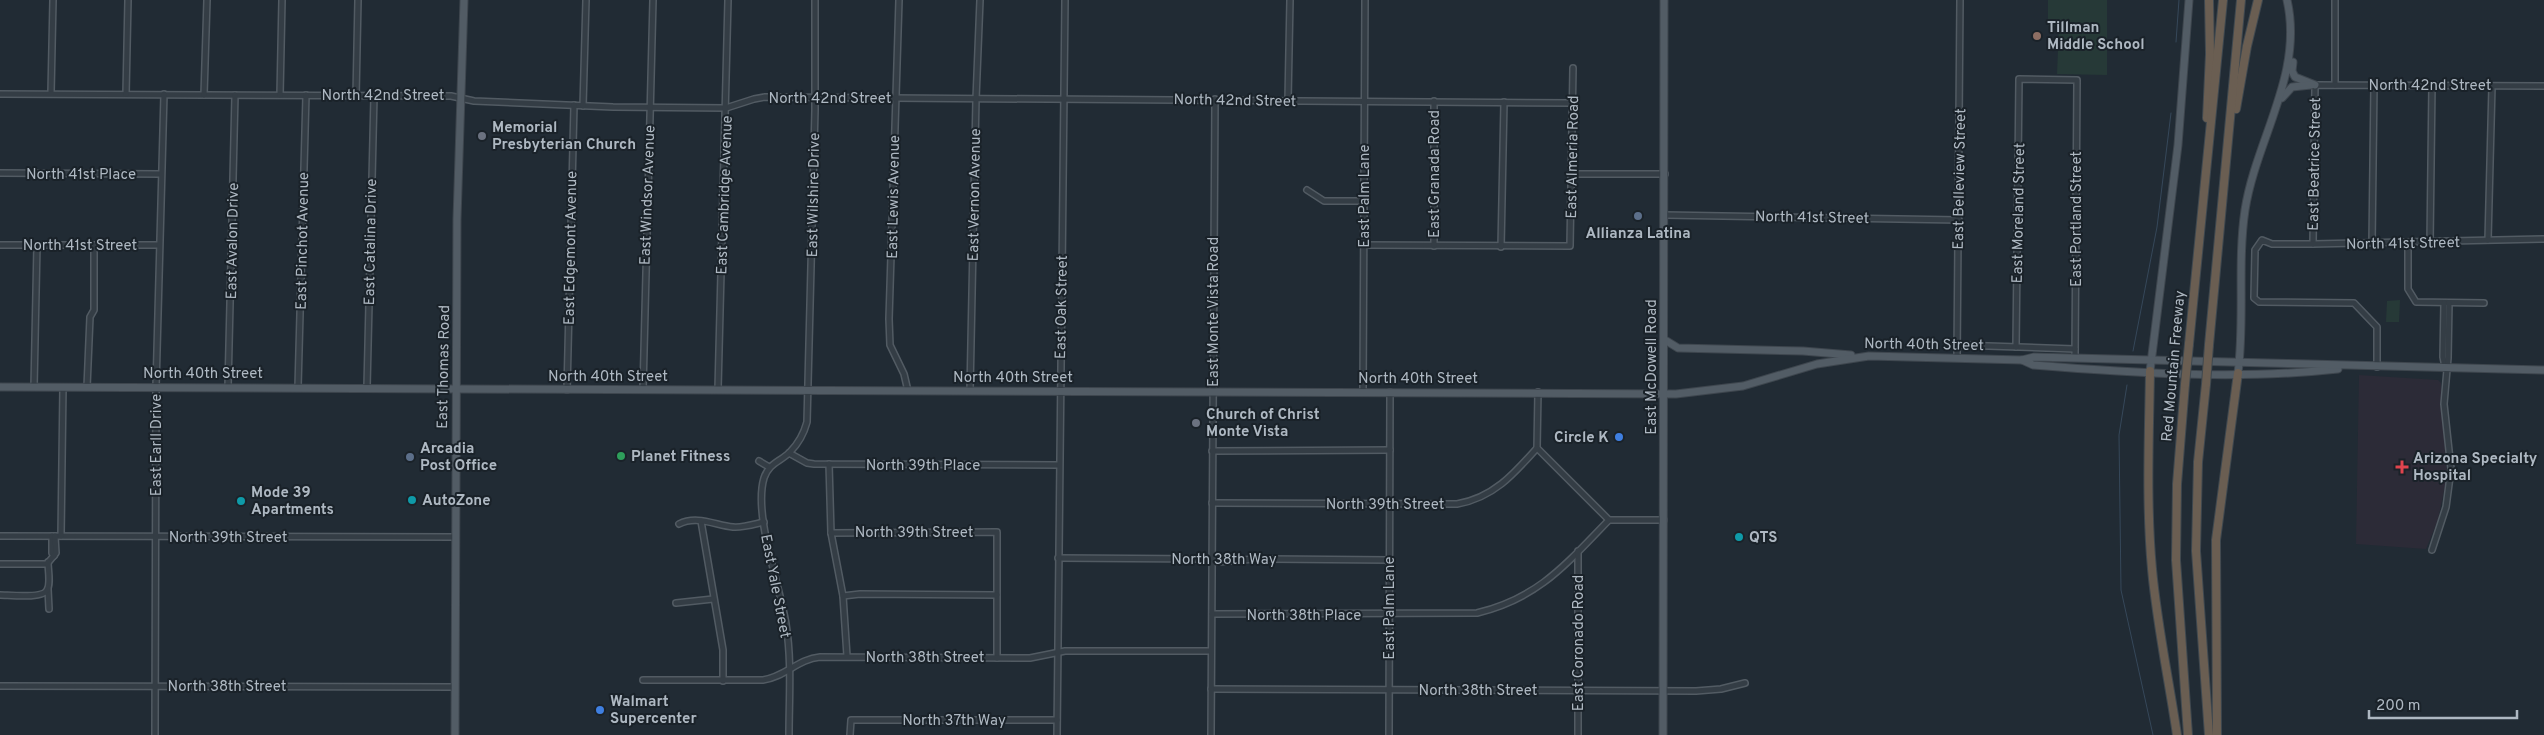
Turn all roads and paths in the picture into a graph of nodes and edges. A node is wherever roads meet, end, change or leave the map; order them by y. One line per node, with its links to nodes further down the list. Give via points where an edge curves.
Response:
1 (53, 0): 34 (street)
2 (128, 0): 36 (street)
3 (207, 0): 38 (street)
4 (282, 0): 40 (street)
5 (358, 0): 42 (street)
6 (464, 0): 44 (main road, East Thomas Road)
7 (586, 0): 56 (street)
8 (653, 0): 57 (street, East Windsor Avenue)
9 (728, 0): 58 (street, East Cambridge Avenue)
10 (815, 0): 45 (street, East Wilshire Drive)
11 (899, 0): 46 (street, East Lewis Avenue)
12 (980, 0): 47 (street, East Vernon Avenue)
13 (1065, 0): 48 (street, East Oak Street)
14 (1290, 0): 50 (street)
15 (1364, 0): 51 (street, East Palm Lane)
16 (1664, 0): 64 (main road, East McDowell Road)
17 (1960, 0): 69 (street, East Belleview Street)
18 (2188, 0): 92 (main road, Red Mountain Freeway, via 2178,145)
19 (2209, 0): 60 (highway)
20 (2223, 0): 60 (highway, Red Mountain Freeway)
21 (2241, 0): 65 (highway)
22 (2258, 0): 65 (highway, via 2242,71)
23 (2287, 0): 25 (main road)
24 (2335, 0): 29 (street)
25 (2291, 24): 28 (main road, via 2293,73 2299,80); 59 (main road, via 2287,72)
26 (1573, 68): 54 (street, East Almeria Road)
27 (2019, 79): 87 (street, East Moreland Street); 88 (street, East Portland Street, via 2077,80)
28 (2315, 85): 29 (street, North 42nd Street); 59 (main road, via 2290,88); 75 (street, East Beatrice Street)
29 (2335, 85): 30 (street, North 42nd Street)
30 (2374, 85): 31 (street, North 42nd Street); 72 (street)
31 (2432, 86): 32 (street, North 42nd Street); 74 (street)
32 (2492, 86): 33 (street, North 42nd Street); 71 (street)
33 (2544, 86)
34 (51, 93): 35 (street, North 42nd Street); 36 (street, North 42nd Street)
35 (0, 94)
36 (126, 94): 37 (street, North 42nd Street)
37 (164, 94): 38 (street, North 42nd Street); 62 (street, East Earll Drive)
38 (204, 94): 39 (street, North 42nd Street)
39 (235, 95): 40 (street, North 42nd Street); 106 (street, East Avalon Drive)
40 (280, 95): 41 (street, North 42nd Street)
41 (306, 95): 42 (street, North 42nd Street); 107 (street, East Pinchot Avenue)
42 (356, 96): 43 (street, North 42nd Street)
43 (374, 96): 44 (street, North 42nd Street); 108 (street, East Catalina Drive)
44 (461, 98): 55 (street, North 42nd Street, via 474,102); 109 (main road, East Thomas Road)
45 (814, 98): 46 (street, North 42nd Street); 58 (street, North 42nd Street, via 754,99); 113 (street, East Wilshire Drive)
46 (894, 98): 47 (street, North 42nd Street); 114 (street, East Lewis Avenue, via 890,346 904,374)
47 (976, 99): 48 (street, North 42nd Street); 115 (street, East Vernon Avenue)
48 (1064, 99): 49 (street, North 42nd Street); 116 (street, East Oak Street)
49 (1214, 99): 50 (street, North 42nd Street); 117 (street, East Monte Vista Road)
50 (1288, 100): 51 (street, North 42nd Street)
51 (1365, 101): 52 (street, North 42nd Street); 67 (street, East Palm Lane)
52 (1434, 102): 53 (street, North 42nd Street); 81 (street, East Granada Road)
53 (1504, 102): 54 (street, North 42nd Street); 82 (street)
54 (1574, 103): 63 (street, East Almeria Road)
55 (574, 105): 56 (street, North 42nd Street); 111 (street, East Edgemont Avenue)
56 (583, 106): 57 (street, North 42nd Street)
57 (650, 108): 58 (street, North 42nd Street); 112 (street, East Windsor Avenue)
58 (726, 108): 110 (street, East Cambridge Avenue)
59 (2274, 111): 94 (main road, via 2256,160 2245,211 2241,255)
60 (2207, 150): 184 (highway, Red Mountain Freeway, bridge, via 2177,484 2176,551)
61 (0, 173): 62 (street, North 41st Place)
62 (161, 174): 78 (street, East Earll Drive)
63 (1573, 174): 64 (street); 82 (street, East Almeria Road, via 1570,246)
64 (1665, 174): 68 (main road, East McDowell Road)
65 (2225, 186): 185 (highway, bridge, via 2198,462 2196,551)
66 (1307, 190): 67 (street, via 1324,201)
67 (1364, 201): 79 (street, East Palm Lane)
68 (1665, 215): 69 (street, North 41st Street); 85 (main road, East McDowell Road)
69 (1958, 220): 86 (street, East Belleview Street)
70 (2544, 239): 71 (street, North 41st Street)
71 (2488, 240): 74 (street, North 41st Street)
72 (2372, 243): 73 (street, North 41st Street); 75 (street, North 41st Street)
73 (2408, 243): 74 (street, North 41st Street); 83 (street, via 2408,289 2411,296 2416,302)
74 (2430, 243)
75 (2313, 244): 96 (street, North 41st Street, via 2272,244 2262,240 2255,250 2254,298 2259,302 2354,303 2377,327)
76 (0, 245): 77 (street, North 41st Street)
77 (38, 245): 80 (street, North 41st Street); 102 (street)
78 (159, 245): 80 (street, North 41st Street); 105 (street, East Earll Drive)
79 (1364, 245): 81 (street); 118 (street, East Palm Lane)
80 (94, 246): 104 (street, via 94,310 90,318)
81 (1434, 246): 82 (street)
82 (1502, 247)
83 (2446, 303): 84 (street); 97 (street, via 2442,357)
84 (2484, 303)
85 (1665, 340): 89 (main road, via 1678,348 1803,350); 121 (main road, East McDowell Road)
86 (1958, 345): 87 (street); 90 (street, East Belleview Street)
87 (2016, 347): 88 (street)
88 (2075, 349): 91 (street, East Portland Street)
89 (1868, 356): 90 (main road, North 40th Street); 121 (main road, North 40th Street, via 1817,364 1743,386 1709,392)
90 (1957, 358): 93 (main road, North 40th Street)
91 (2074, 358): 92 (main road, North 40th Street); 93 (main road, North 40th Street, via 2034,357)
92 (2151, 359): 94 (main road, North 40th Street); 99 (main road, Red Mountain Freeway)
93 (2022, 360): 99 (main road, North 40th Street, via 2040,365)
94 (2240, 362): 95 (main road, North 40th Street); 100 (main road)
95 (2352, 367): 96 (main road, North 40th Street); 100 (main road, North 40th Street)
96 (2377, 368): 97 (main road, North 40th Street)
97 (2446, 369): 98 (main road, North 40th Street); 142 (street, via 2444,404 2451,469 2446,507)
98 (2544, 370)
99 (2150, 372): 100 (main road, North 40th Street); 183 (highway, via 2148,499 2151,560)
100 (2238, 373): 186 (highway, via 2216,540)
101 (0, 387): 102 (main road, North 40th Street)
102 (34, 387): 103 (main road, North 40th Street)
103 (63, 387): 104 (main road, North 40th Street); 139 (street)
104 (87, 387): 105 (main road, North 40th Street)
105 (156, 387): 106 (main road, North 40th Street); 140 (street, East Earll Drive)
106 (228, 387): 107 (main road, North 40th Street)
107 (298, 387): 108 (main road, North 40th Street)
108 (367, 387): 109 (main road, North 40th Street)
109 (456, 388): 111 (main road, North 40th Street); 141 (main road, East Thomas Road)
110 (718, 389): 112 (main road, North 40th Street); 113 (main road, North 40th Street)
111 (567, 390): 112 (main road, North 40th Street)
112 (644, 390)
113 (808, 391): 114 (main road, North 40th Street); 125 (street, via 805,429)
114 (908, 391): 115 (main road, North 40th Street)
115 (970, 391): 116 (main road, North 40th Street)
116 (1060, 391): 117 (main road, North 40th Street); 128 (street, East Oak Street)
117 (1212, 391): 118 (main road, North 40th Street); 123 (street, East Monte Vista Road)
118 (1362, 391): 119 (main road, North 40th Street)
119 (1390, 391): 120 (main road, North 40th Street); 124 (street, East Palm Lane)
120 (1538, 392): 121 (main road, North 40th Street); 122 (street)
121 (1665, 393): 133 (main road, East McDowell Road)
122 (1537, 448): 131 (street, North 39th Street, via 1508,479 1470,502); 132 (street)
123 (1212, 450): 124 (street); 130 (street, East Monte Vista Road)
124 (1390, 450): 131 (street, East Palm Lane)
125 (789, 453): 127 (street, North 39th Place, via 807,463); 129 (street)
126 (759, 461): 129 (street)
127 (829, 464): 128 (street, North 39th Place); 137 (street)
128 (1059, 465): 144 (street, East Oak Street)
129 (769, 467): 135 (street, East Yale Street, via 762,492)
130 (1212, 503): 131 (street, North 39th Street); 145 (street, East Monte Vista Road)
131 (1390, 504): 146 (street, East Palm Lane)
132 (1608, 520): 133 (street); 143 (street, North 38th Place)
133 (1664, 520): 172 (main road, East McDowell Road)
134 (701, 521): 135 (street, via 733,527); 136 (street); 153 (street)
135 (764, 522): 162 (street, East Yale Street, via 787,627)
136 (679, 524)
137 (832, 533): 151 (street, North 39th Street, via 997,532); 152 (street)
138 (0, 536): 139 (street, North 39th Street)
139 (56, 536): 140 (street, North 39th Street); 147 (street, via 54,556)
140 (157, 536): 141 (street, North 39th Street); 167 (street, East Earll Drive)
141 (456, 537): 168 (main road, East Thomas Road)
142 (2432, 550)
143 (1578, 551): 157 (street, North 38th Place, via 1534,592 1498,608 1470,615); 171 (street, East Coronado Road)
144 (1058, 558): 145 (street, North 38th Way); 159 (street, East Oak Street)
145 (1212, 560): 146 (street, North 38th Way); 156 (street, East Monte Vista Road)
146 (1390, 560): 157 (street, East Palm Lane)
147 (48, 562): 148 (street); 149 (street)
148 (0, 564)
149 (48, 589): 150 (street, via 38,596); 155 (street)
150 (0, 595)
151 (997, 595): 152 (street); 161 (street)
152 (843, 596): 160 (street)
153 (713, 599): 154 (street); 164 (street, via 723,650)
154 (676, 602)
155 (49, 608)
156 (1212, 614): 157 (street, North 38th Place); 158 (street, East Monte Vista Road)
157 (1389, 615): 170 (street, East Palm Lane)
158 (1211, 651): 159 (street, North 38th Street); 169 (street, East Monte Vista Road)
159 (1058, 652): 161 (street, North 38th Street, via 1036,658); 173 (street, East Oak Street)
160 (847, 656): 161 (street, North 38th Street); 162 (street, North 38th Street, via 813,658 797,663)
161 (997, 658)
162 (789, 670): 164 (street, North 38th Street, via 763,680); 176 (street, East Yale Street)
163 (644, 680): 164 (street, North 38th Street)
164 (723, 681)
165 (1745, 683): 172 (street, North 38th Street, via 1708,691)
166 (0, 686): 167 (street, North 38th Street)
167 (155, 686): 168 (street, North 38th Street); 174 (street, East Earll Drive)
168 (455, 687): 175 (main road, East Thomas Road)
169 (1211, 688): 170 (street, North 38th Street); 179 (street, East Monte Vista Road)
170 (1389, 689): 171 (street, North 38th Street); 180 (street, East Palm Lane)
171 (1578, 690): 172 (street, North 38th Street); 181 (street, East Coronado Road)
172 (1663, 690): 182 (main road, East McDowell Road)
173 (1057, 720): 177 (street, North 37th Way, via 851,720); 178 (street, East Oak Street)
174 (155, 735)
175 (455, 735)
176 (789, 735)
177 (850, 735)
178 (1057, 735)
179 (1211, 735)
180 (1388, 735)
181 (1578, 735)
182 (1663, 735)
183 (2177, 735)
184 (2188, 735)
185 (2209, 735)
186 (2217, 735)

